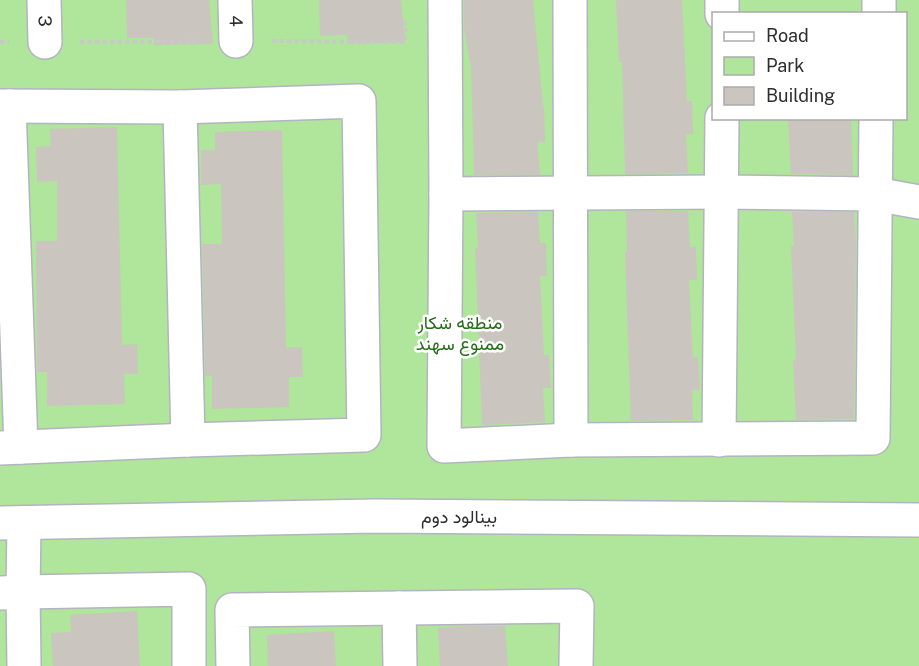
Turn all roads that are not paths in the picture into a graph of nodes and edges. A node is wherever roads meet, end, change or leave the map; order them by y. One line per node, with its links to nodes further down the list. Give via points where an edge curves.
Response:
1 (44, 0): 6 (street, 3)
2 (235, 0): 5 (street, 4)
3 (445, 0): 12 (street)
4 (570, 0): 13 (street)
5 (236, 41)
6 (45, 42)
7 (4, 106): 8 (street); 19 (street)
8 (180, 107): 16 (street); 16 (street, via 359,101 364,435)
9 (722, 120): 11 (street)
10 (876, 120): 14 (street)
11 (721, 192): 13 (street); 14 (street); 17 (street)
12 (446, 194): 13 (street); 18 (street, via 444,446)
13 (570, 194): 18 (street)
14 (875, 194): 15 (street); 17 (street, via 873,438)
15 (919, 202)
16 (188, 440): 19 (street)
17 (719, 440): 18 (street)
18 (571, 441)
19 (11, 448)
20 (919, 520): 21 (street, بینالود دوم, via 375,516)
21 (12, 523): 22 (street)
22 (11, 592): 24 (street); 25 (street, via 189,590)
23 (399, 608): 26 (street, via 232,610); 27 (street); 28 (street, via 577,606)
24 (24, 666)
25 (189, 666)
26 (233, 666)
27 (400, 666)
28 (576, 666)

